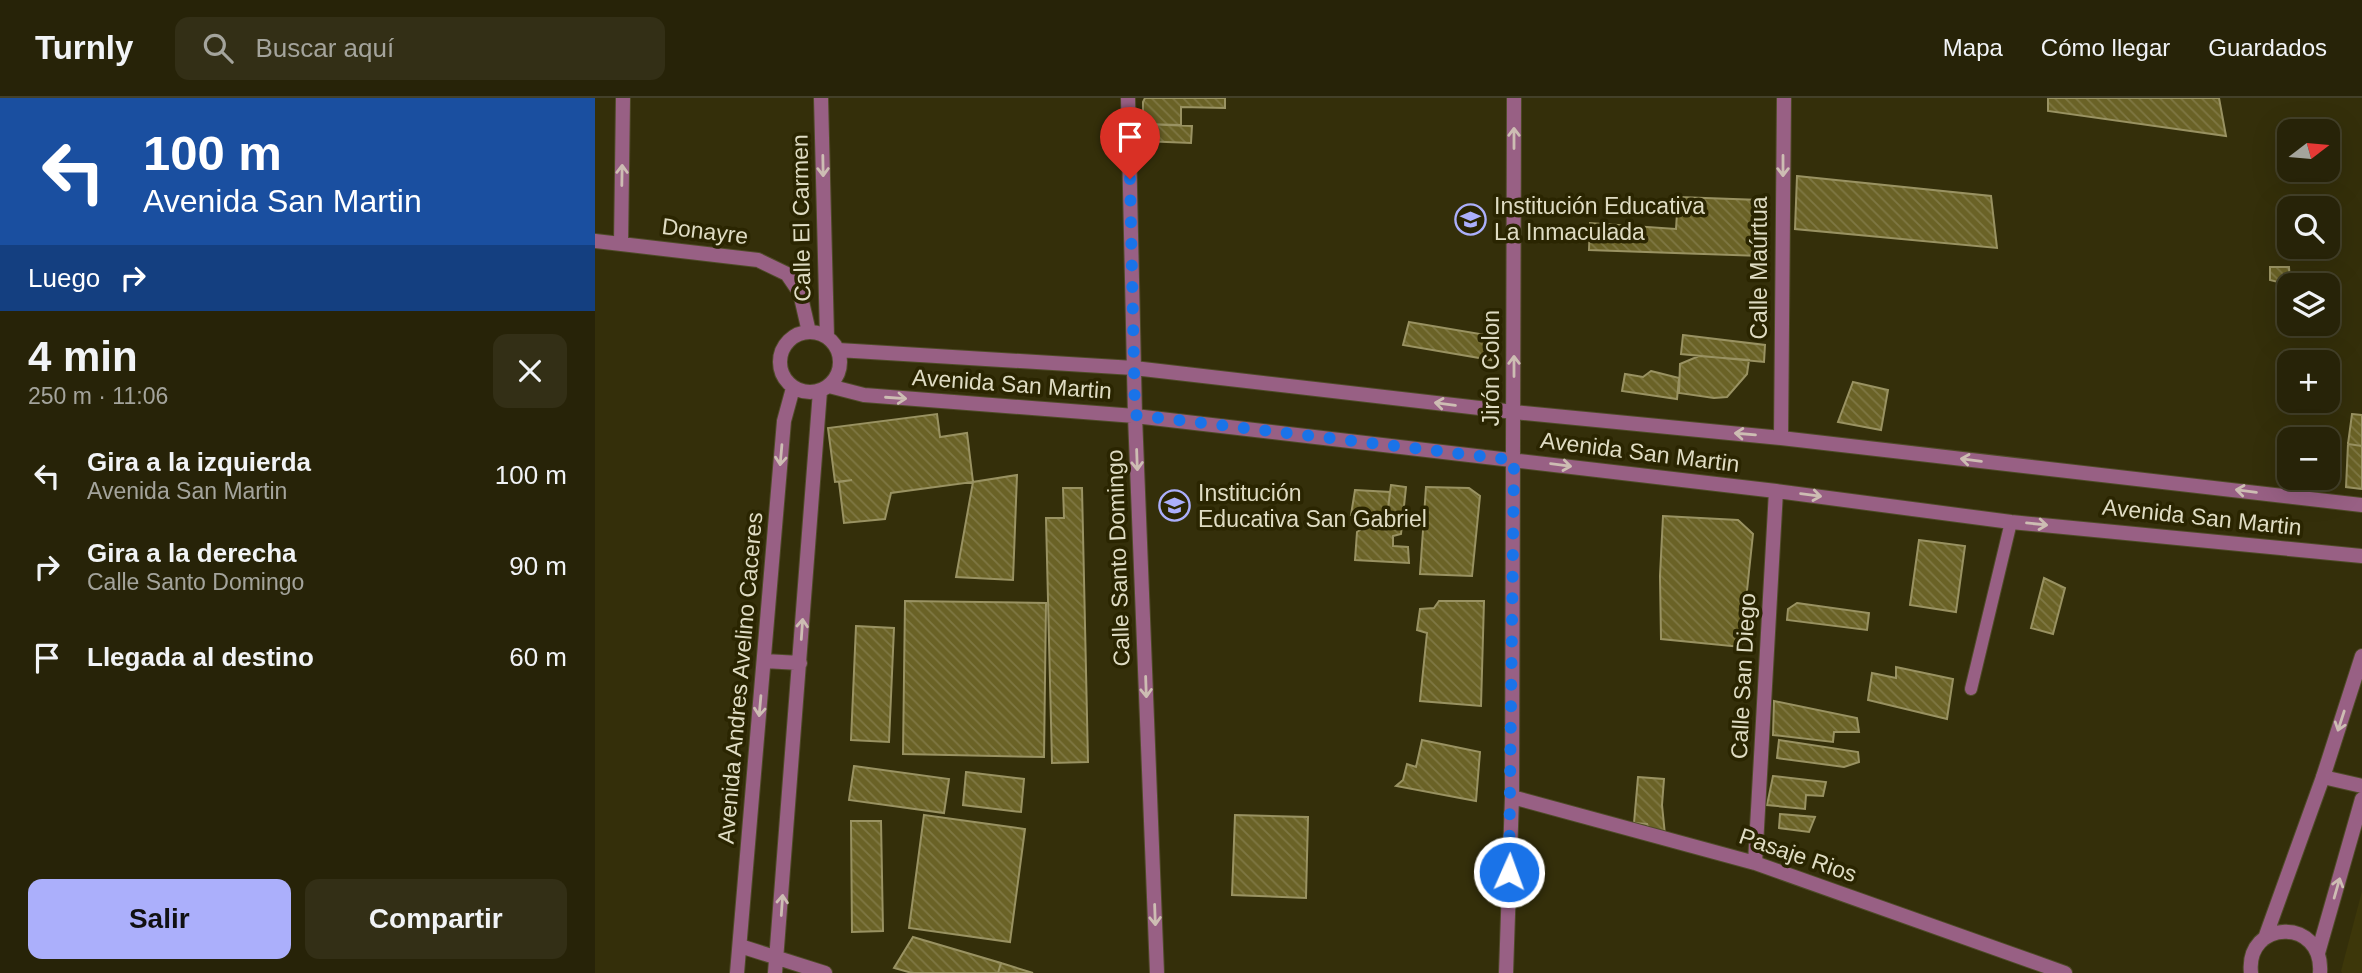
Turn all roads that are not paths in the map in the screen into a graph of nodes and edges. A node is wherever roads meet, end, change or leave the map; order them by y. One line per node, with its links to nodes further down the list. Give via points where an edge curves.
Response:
1 (623, 98): 7 (street, one-way to 1)
2 (821, 98): 9 (street, Calle El Carmen, one-way to 9)
3 (1128, 98): 11 (street, Calle Santo Domingo)
4 (1514, 98): 14 (street, Jirón Colon, one-way to 4)
5 (1784, 98): 16 (street, Calle Maúrtua, one-way to 16)
6 (595, 241): 7 (street, Donayre)
7 (621, 244): 8 (street, Donayre, via 758,260 787,274 800,293)
8 (809, 332): 9 (street); 12 (street, via 791,337 780,353 781,372)
9 (827, 337): 10 (street)
10 (838, 350): 11 (street, Avenida San Martin); 13 (street, via 839,370)
11 (1134, 368): 14 (street, Avenida San Martin, one-way to 11); 15 (street, Calle Santo Domingo)
12 (793, 388): 13 (street, via 811,393); 23 (street, Avenida Andres Avelino Caceres, one-way to 23, via 784,421)
13 (824, 389): 15 (street, Avenida San Martin, one-way to 15); 24 (street, one-way to 13)
14 (1514, 412): 16 (street, Avenida San Martin, one-way to 14); 17 (street, Jirón Colon)
15 (1135, 415): 17 (street, Avenida San Martin); 38 (street, Calle Santo Domingo, one-way to 38)
16 (1781, 438): 19 (street, Avenida San Martin, one-way to 16)
17 (1514, 460): 18 (street, Avenida San Martin, one-way to 18); 28 (street, Jirón Colon)
18 (1776, 491): 20 (street, Avenida San Martin, one-way to 20); 30 (street, Calle San Diego)
19 (2362, 505)
20 (2011, 522): 21 (street, Avenida San Martin, one-way to 21); 25 (lane)
21 (2362, 556)
22 (2362, 656): 26 (street, one-way to 26)
23 (764, 660): 24 (street); 32 (street, Avenida Andres Avelino Caceres, one-way to 32)
24 (800, 663): 34 (street, one-way to 24)
25 (1971, 689)
26 (2323, 777): 27 (street); 31 (street)
27 (2362, 786)
28 (1512, 797): 30 (street, Pasaje Rios); 39 (street, Jirón Colon)
29 (2362, 799): 33 (street, one-way to 29)
30 (1755, 863): 40 (street, Pasaje Rios)
31 (2265, 938): 33 (street, via 2295,932); 41 (street, via 2252,954)
32 (740, 946): 34 (street); 35 (street, Avenida Andres Avelino Caceres)
33 (2318, 953): 42 (street)
34 (778, 958): 36 (street); 37 (street)
35 (737, 973)
36 (775, 973)
37 (825, 973)
38 (1157, 973)
39 (1506, 973)
40 (2065, 973)
41 (2251, 973)
42 (2320, 973)

